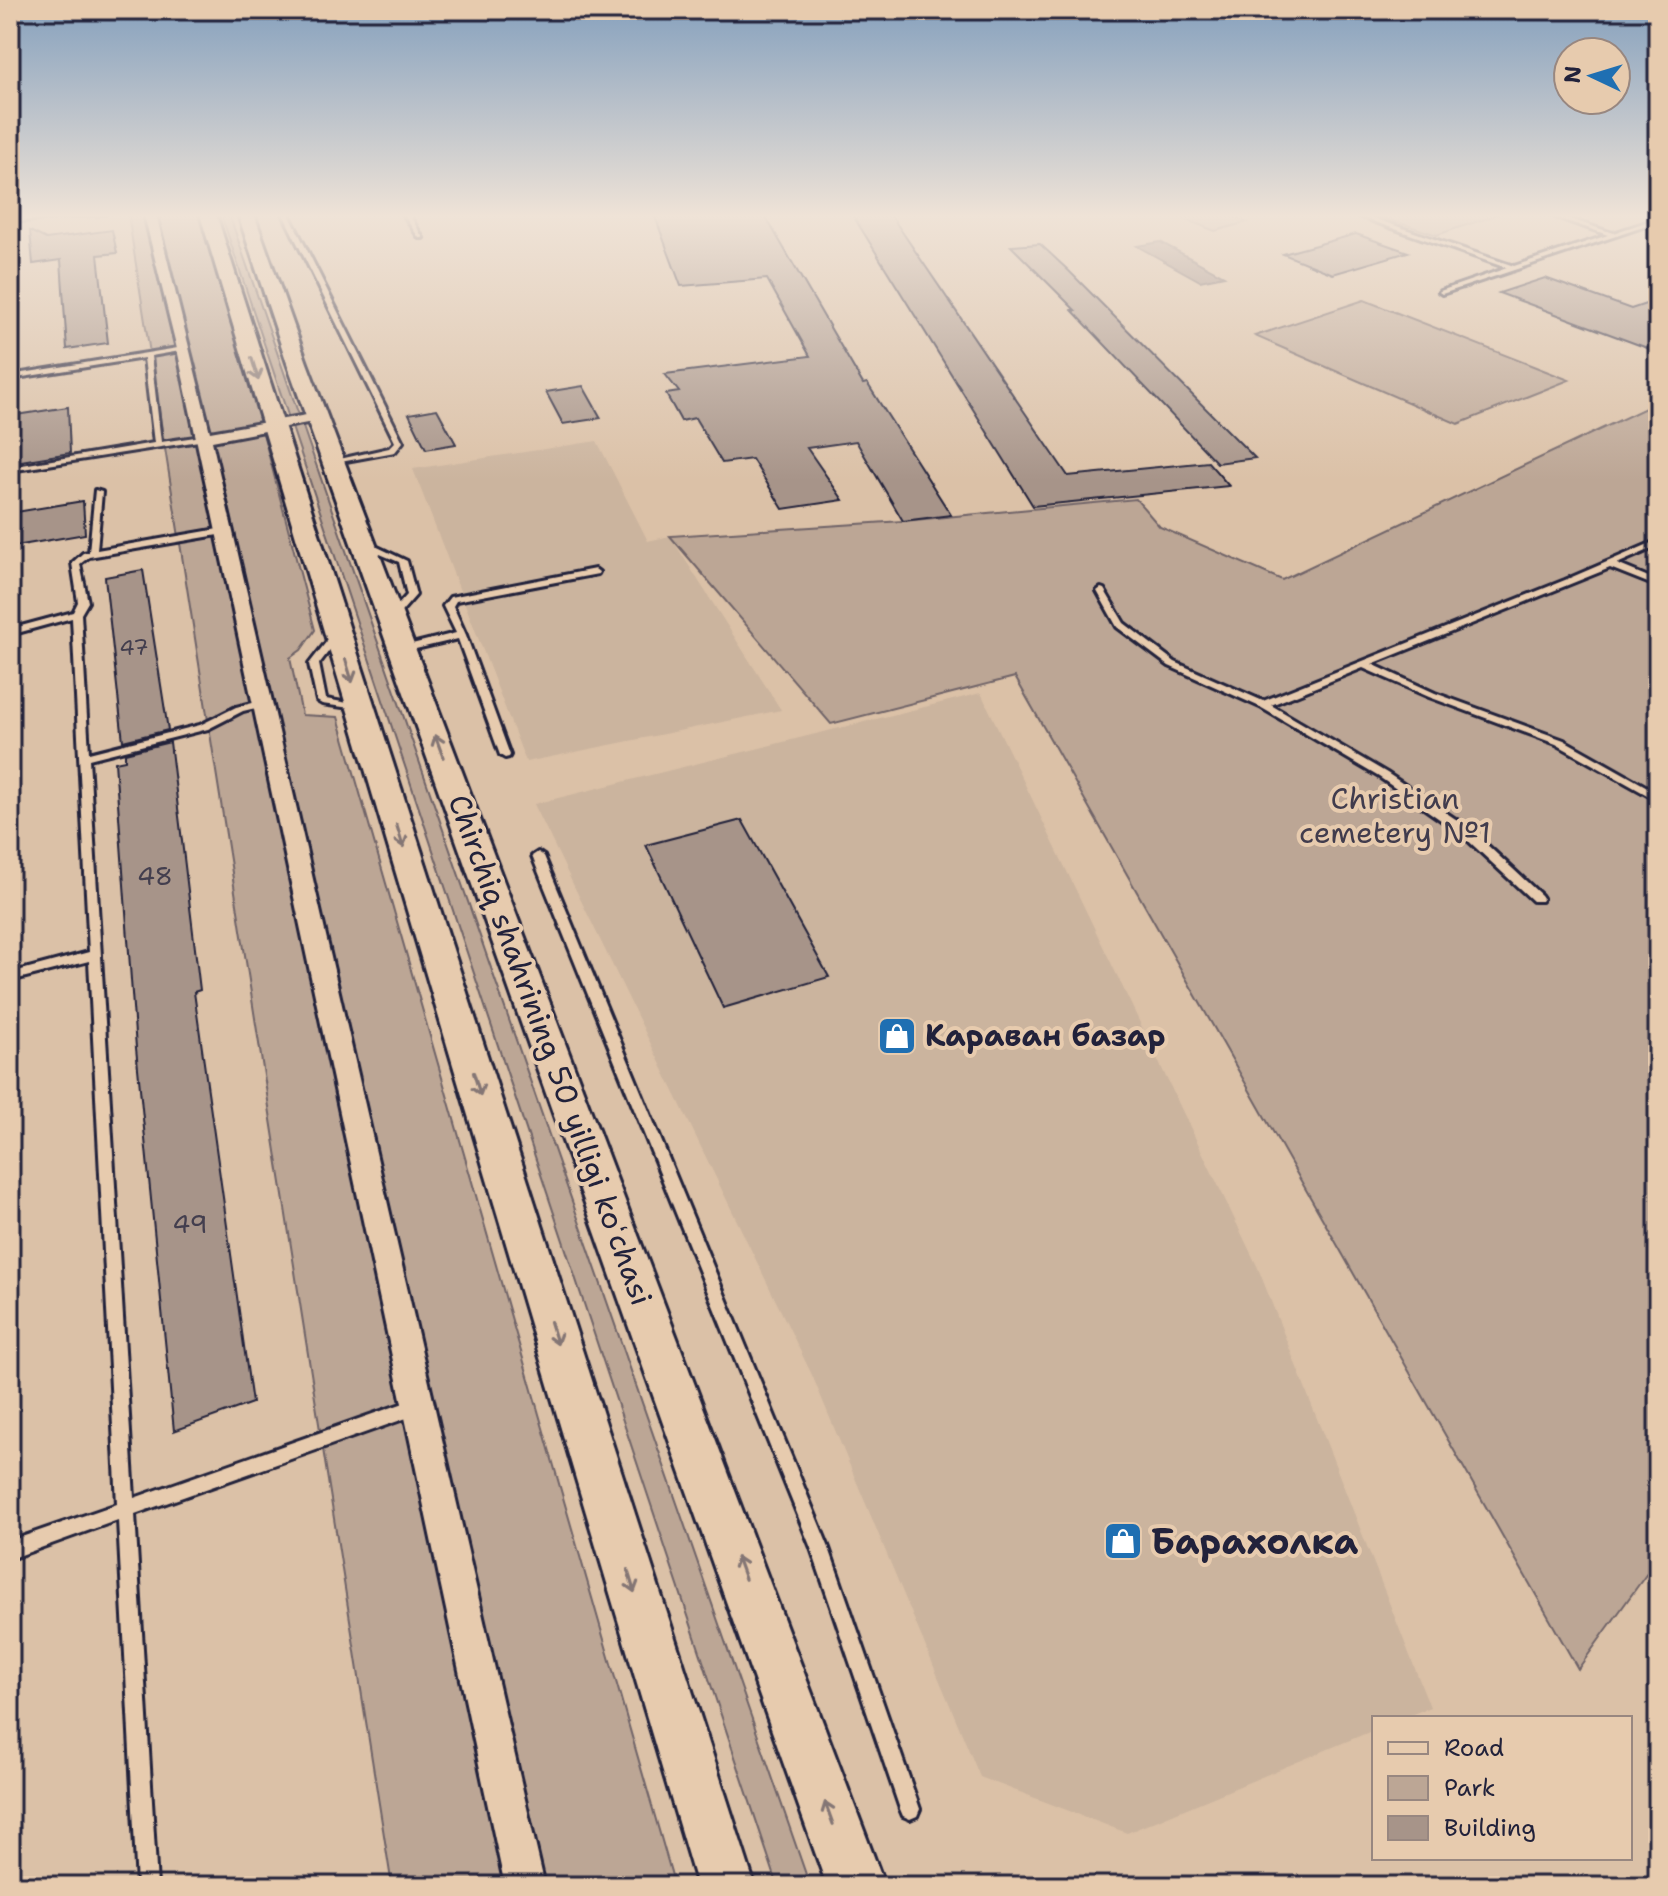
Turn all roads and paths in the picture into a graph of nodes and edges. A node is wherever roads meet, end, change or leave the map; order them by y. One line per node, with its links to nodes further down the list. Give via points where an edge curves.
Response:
1 (172, 302): 5 (street)
2 (235, 302): 9 (main road, one-way to 9)
3 (277, 302): 8 (main road, Chirchiq shahrining 50 yilligi koʻchasi)
4 (330, 302): 12 (lane, via 399,442 392,450)
5 (184, 349): 6 (lane); 10 (street)
6 (147, 355): 7 (lane); 11 (lane)
7 (10, 377)
8 (318, 417): 9 (street); 12 (main road, Chirchiq shahrining 50 yilligi koʻchasi)
9 (272, 425): 10 (street); 25 (main road)
10 (202, 438): 11 (lane); 15 (street)
11 (158, 445): 13 (lane)
12 (335, 461): 24 (main road, Chirchiq shahrining 50 yilligi koʻchasi)
13 (10, 469)
14 (98, 492): 17 (lane)
15 (224, 531): 17 (lane); 28 (street)
16 (1658, 543): 18 (lane)
17 (93, 553): 22 (lane, via 76,563 83,602)
18 (1611, 565): 20 (lane); 27 (lane)
19 (595, 572): 26 (lane, via 453,599 448,606)
20 (1658, 584)
21 (1101, 591): 29 (lane, via 1120,625 1172,664)
22 (76, 614): 23 (lane); 32 (lane)
23 (10, 632)
24 (398, 633): 26 (lane); 45 (main road, Chirchiq shahrining 50 yilligi koʻchasi, one-way to 24)
25 (337, 634): 30 (main road, one-way to 30); 30 (lane, via 314,664 322,701)
26 (461, 635): 31 (lane)
27 (1363, 664): 29 (lane); 33 (lane, via 1560,742)
28 (261, 704): 32 (lane, via 204,727); 38 (street)
29 (1263, 705): 35 (lane, via 1383,775 1465,831)
30 (360, 708): 44 (main road, one-way to 44)
31 (505, 755)
32 (84, 757): 36 (lane)
33 (1658, 798)
34 (538, 856): 41 (lane, via 820,1548)
35 (1537, 898)
36 (95, 955): 37 (lane); 39 (lane)
37 (10, 977)
38 (418, 1406): 39 (lane); 43 (street)
39 (125, 1510): 40 (lane); 42 (lane)
40 (10, 1550)
41 (910, 1809)
42 (147, 1886)
43 (525, 1886)
44 (726, 1886)
45 (856, 1886)

